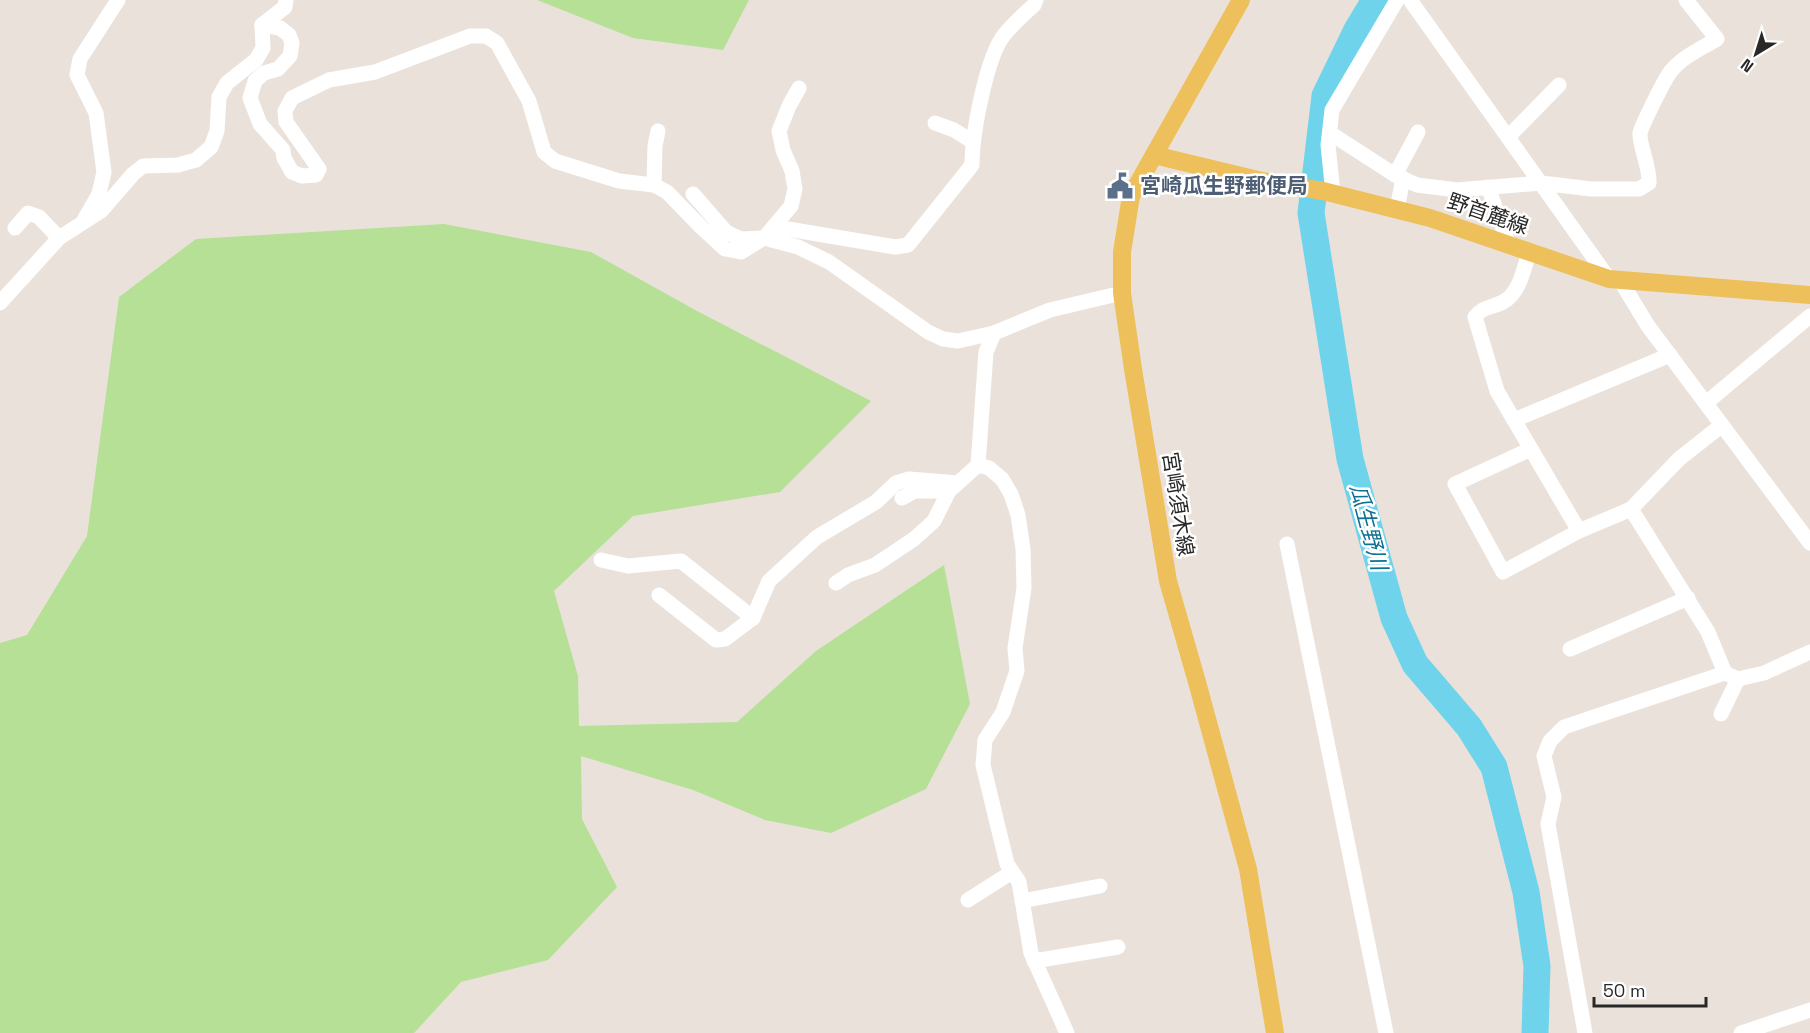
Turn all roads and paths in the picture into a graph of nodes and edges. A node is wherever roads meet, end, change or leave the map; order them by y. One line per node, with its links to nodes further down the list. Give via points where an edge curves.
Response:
1 (118, 0): 25 (street, via 80,59 77,75 96,113 104,172 99,194)
2 (286, 0): 8 (street, via 285,7)
3 (1036, 0): 16 (street, via 1003,36 988,68)
4 (1241, 0): 17 (main road, 宮崎須木線)
5 (1397, 0): 14 (street, via 1332,110)
6 (1410, 0): 15 (street)
7 (1686, 0): 19 (street, via 1716,39 1671,71 1644,122 1640,135 1649,183 1639,189 1591,189)
8 (262, 25): 20 (street, via 280,28 289,35 290,56 278,69 255,81 250,98 260,124 283,150 292,172 316,175 319,168 285,122 285,111 292,98 329,80 375,72 470,36 486,36 496,43 529,101 544,152 549,157 619,181); 25 (street, via 263,48 256,60 227,83 219,97 217,130 211,147 196,160 143,166 101,211)
9 (1559, 85): 15 (street)
10 (799, 88): 28 (street, via 779,130 795,189 791,206)
11 (935, 123): 16 (street)
12 (658, 131): 20 (street)
13 (1418, 132): 18 (street)
14 (1330, 133): 18 (street); 22 (street)
15 (1508, 137): 19 (street)
16 (973, 142): 28 (street, via 972,165 908,245 896,247 788,229)
17 (1154, 155): 22 (main road, 野首麓線); 32 (main road, 宮崎須木線, via 1131,196 1122,252)
18 (1399, 177): 21 (street, via 1417,185 1457,190); 24 (street)
19 (1540, 183): 21 (street); 31 (street)
20 (654, 185): 28 (street, via 667,192 725,249 741,252)
21 (1488, 187): 29 (street)
22 (1328, 193): 24 (main road, 野首麓線)
23 (693, 194): 28 (street, via 726,232 741,239)
24 (1397, 210): 29 (main road, 野首麓線)
25 (82, 223): 27 (street)
26 (15, 228): 27 (street, via 28,213 39,217)
27 (59, 238): 34 (street)
28 (765, 238): 36 (street, via 798,247 829,262 943,339)
29 (1509, 245): 30 (main road, 野首麓線)
30 (1529, 252): 31 (main road, 野首麓線); 39 (street, via 1517,289 1506,301 1480,310 1475,317 1497,391)
31 (1614, 280): 33 (main road, 野首麓線); 37 (street)
32 (1122, 293): 36 (street, via 1050,310); 66 (main road, 宮崎須木線, via 1168,581 1248,869)
33 (1810, 296)
34 (0, 303)
35 (1810, 316): 38 (street)
36 (994, 333): 42 (street, via 986,352)
37 (1670, 355): 38 (street); 39 (street)
38 (1706, 403): 40 (street)
39 (1514, 420): 41 (street)
40 (1722, 425): 45 (street, via 1678,459); 47 (street)
41 (1531, 449): 46 (street); 46 (street, via 1455,484 1503,572)
42 (978, 465): 43 (street); 58 (street, via 1002,479 1011,494 1023,549 1024,588 1015,648 1017,671 1003,712 985,740 983,765)
43 (953, 487): 44 (street, via 915,490); 50 (street, via 934,521 914,539 875,565); 53 (street, via 909,479 896,483 876,502 817,537 769,581)
44 (902, 498)
45 (1631, 509): 46 (street); 52 (street)
46 (1579, 531)
47 (1810, 543)
48 (1287, 544): 67 (street)
49 (601, 560): 53 (street, via 628,566 681,561)
50 (836, 583)
51 (659, 595): 53 (street, via 716,640 725,639)
52 (1688, 598): 54 (street); 56 (street)
53 (753, 618)
54 (1570, 649)
55 (1810, 652): 56 (street, via 1764,673)
56 (1731, 676): 57 (street); 68 (street, via 1564,727 1550,741 1544,756 1554,797 1548,824)
57 (1721, 714)
58 (1012, 872): 60 (street); 61 (street, via 1019,882)
59 (1100, 886): 61 (street)
60 (968, 900)
61 (1022, 901): 63 (street)
62 (1118, 947): 63 (street)
63 (1034, 961): 65 (street)
64 (1810, 1010): 69 (street)
65 (1067, 1033)
66 (1275, 1033)
67 (1386, 1033)
68 (1585, 1033)
69 (1741, 1033)

